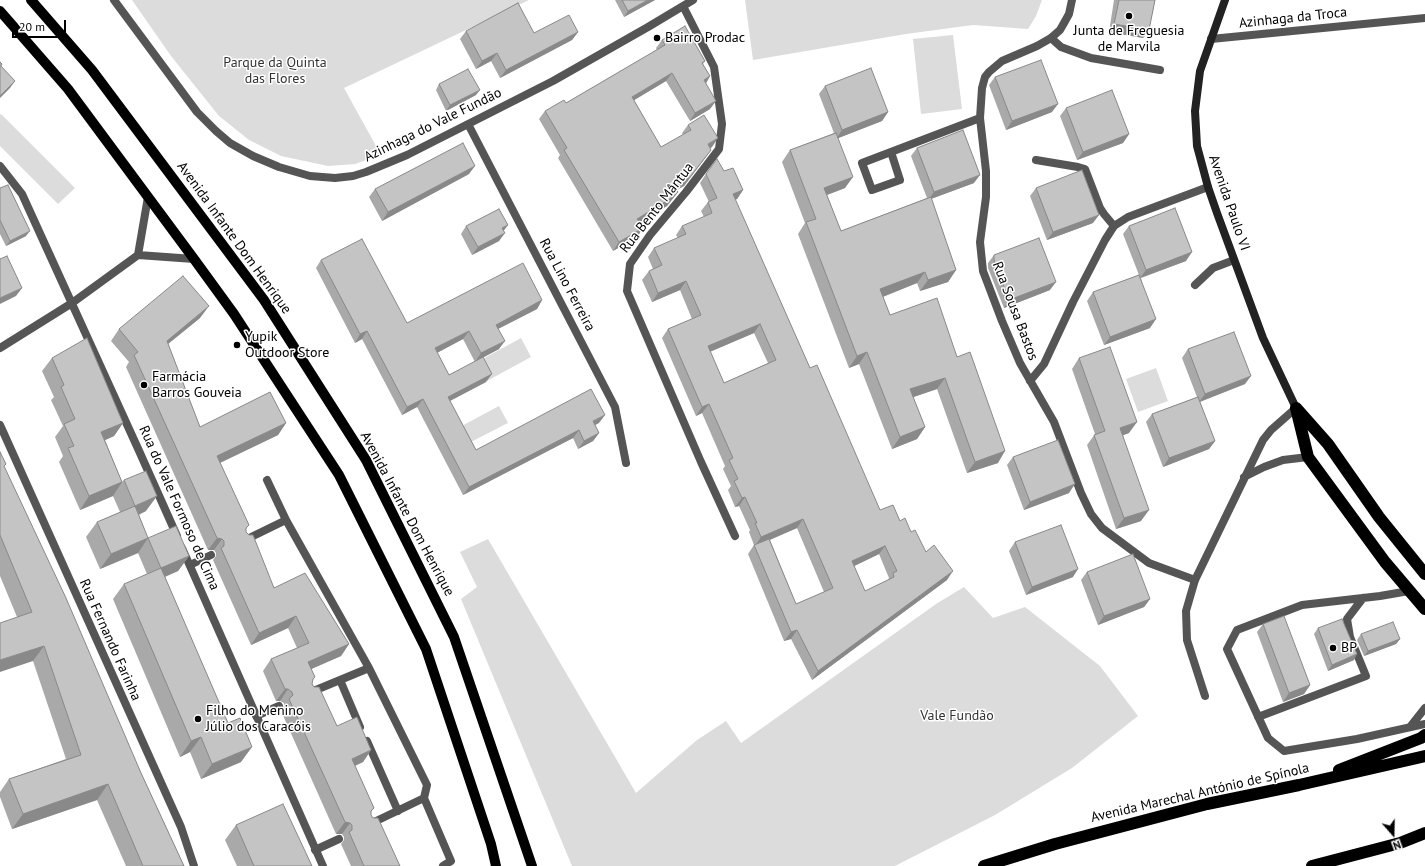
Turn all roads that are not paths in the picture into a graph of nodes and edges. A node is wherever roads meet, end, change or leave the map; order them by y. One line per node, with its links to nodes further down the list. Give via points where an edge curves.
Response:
1 (31, 0): 66 (main road, Avenida Infante Dom Henrique, via 92,70 264,300 366,460 454,637)
2 (114, 0): 13 (street, Azinhaga do Vale Fundão, via 208,124 236,146 258,159 279,167 323,178 353,176 407,155)
3 (693, 0): 6 (street, Azinhaga do Vale Fundão)
4 (1072, 0): 9 (street, Rua Sousa Bastos, via 1064,23)
5 (1225, 0): 10 (main road, Avenida Paulo VI)
6 (683, 6): 13 (street, Azinhaga do Vale Fundão, via 553,80); 34 (street, Rua Bento Mântua, via 714,67 722,124 719,149 630,264 627,291)
7 (0, 11): 18 (main road, via 68,89)
8 (1425, 18): 10 (street, Azinhaga da Troca)
9 (1051, 38): 11 (street, via 1061,47 1091,58); 12 (street, Rua Sousa Bastos, via 1002,61 989,72 982,88)
10 (1211, 39): 17 (main road, Avenida Paulo VI, via 1200,71 1196,111 1197,146)
11 (1160, 70)
12 (980, 118): 14 (street); 26 (street, Rua Sousa Bastos, via 986,186 980,242 981,263 1002,321)
13 (468, 124): 30 (street, Rua Lino Ferreira, via 615,406)
14 (891, 152): 14 (street, via 900,180 872,190 862,163)
15 (1036, 160): 19 (street, via 1085,169 1100,208)
16 (0, 166): 24 (street, Rua do Vale Formoso de Cima, via 22,194)
17 (1208, 187): 19 (street, via 1128,217); 22 (main road, Avenida Paulo VI)
18 (148, 197): 20 (street); 21 (main road)
19 (1114, 226): 26 (street, via 1073,302 1044,364)
20 (138, 255): 21 (street); 24 (street)
21 (194, 259): 65 (main road, via 234,314 339,475 423,642 491,844)
22 (1234, 260): 23 (street, via 1213,268); 27 (main road, Avenida Paulo VI, via 1263,338)
23 (1195, 285)
24 (72, 303): 25 (street); 37 (street, Rua do Vale Formoso de Cima)
25 (0, 348)
26 (1030, 381): 39 (street, Rua Sousa Bastos, via 1054,422 1081,493 1096,521 1110,535 1149,563)
27 (1296, 408): 29 (highway); 31 (street, via 1263,440); 38 (highway, via 1328,444 1379,517)
28 (0, 425): 62 (street, Rua Fernando Farinha, via 181,827)
29 (1308, 457): 31 (street, via 1283,460); 40 (highway)
30 (626, 463)
31 (1244, 477): 39 (street)
32 (267, 480): 33 (street)
33 (286, 520): 35 (street); 43 (street)
34 (735, 536)
35 (243, 542)
36 (211, 556): 37 (street)
37 (190, 565): 49 (street, Rua do Vale Formoso de Cima)
38 (1425, 574)
39 (1195, 580): 46 (street, via 1186,611 1187,640)
40 (1409, 591): 41 (street); 42 (highway)
41 (1363, 598): 50 (street, via 1347,619 1352,642 1366,676); 50 (street, via 1302,605 1237,630 1227,649)
42 (1425, 609)
43 (369, 668): 44 (street); 56 (street, via 427,786)
44 (340, 680): 45 (street); 57 (street)
45 (309, 694)
46 (1205, 696)
47 (279, 706): 49 (street)
48 (1425, 708): 52 (street)
49 (256, 716): 61 (street, Rua do Vale Formoso de Cima)
50 (1258, 717): 52 (street, via 1268,738 1284,751)
51 (1425, 724): 52 (street)
52 (1410, 727)
53 (1425, 735): 55 (highway)
54 (1425, 756): 55 (highway, Avenida Marechal António de Spínola)
55 (1299, 785): 67 (highway, Avenida Marechal António de Spínola, via 1208,804 1055,844)
56 (424, 798): 57 (street); 64 (street, via 451,861)
57 (398, 810): 58 (street)
58 (368, 825)
59 (1425, 833): 68 (highway, via 1400,843)
60 (339, 839): 61 (street)
61 (316, 850): 63 (street, Rua do Vale Formoso de Cima)
62 (194, 866)
63 (323, 866)
64 (443, 866)
65 (496, 866)
66 (532, 866)
67 (984, 866)
68 (1312, 866)

